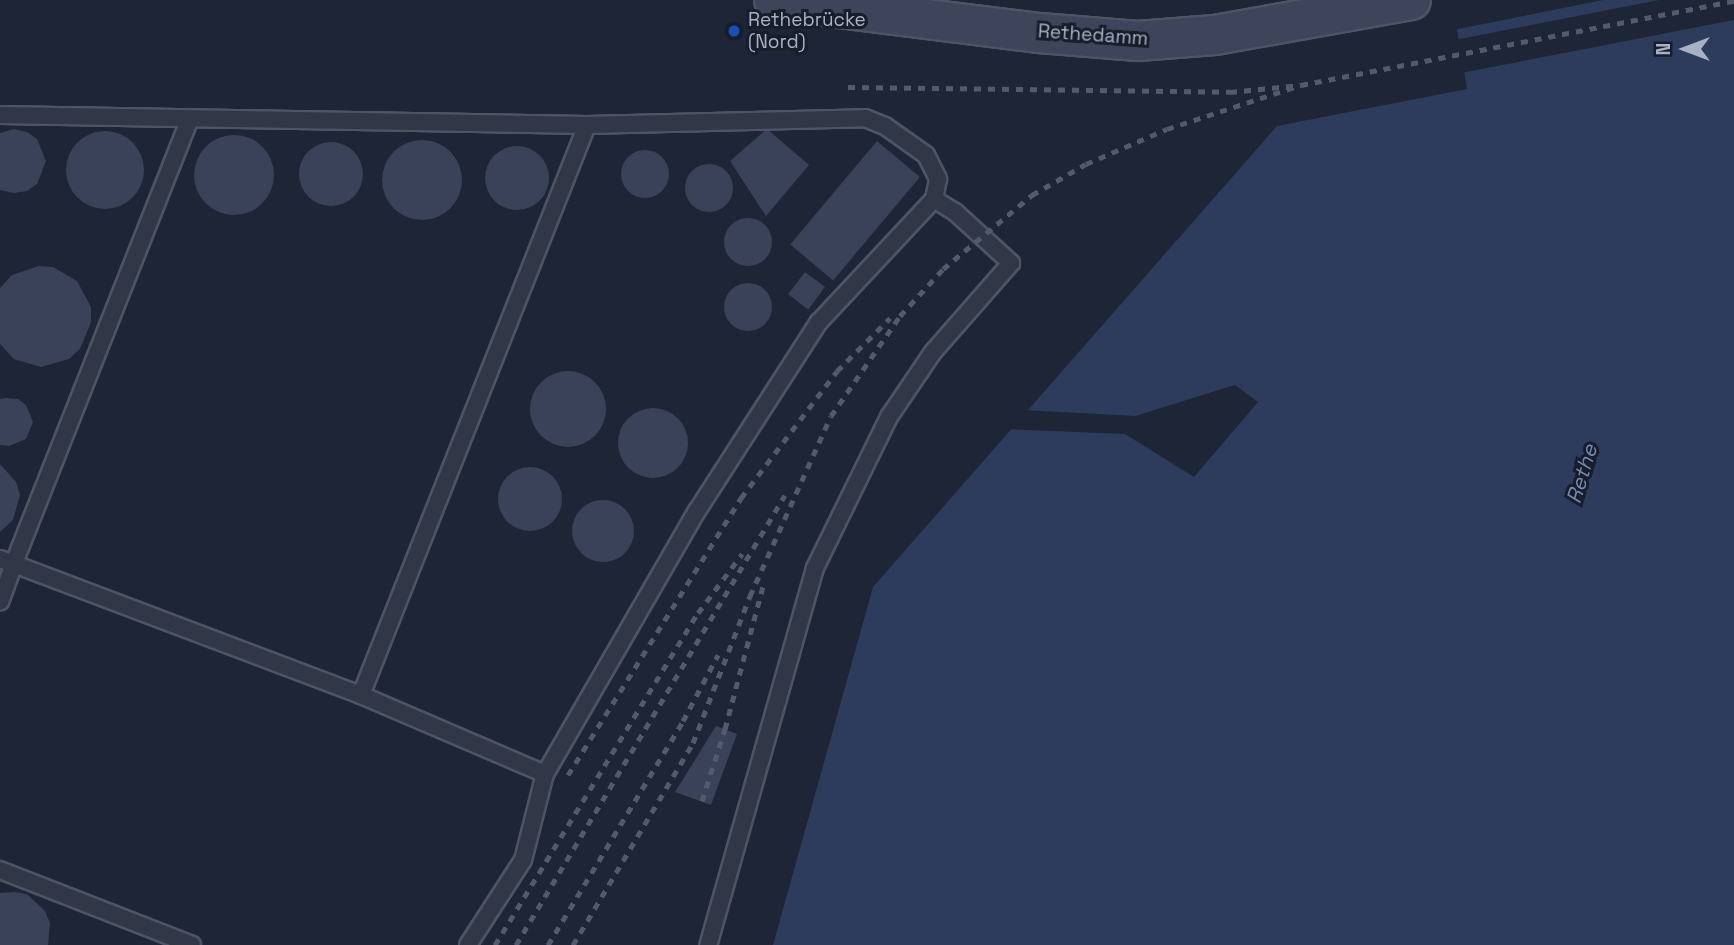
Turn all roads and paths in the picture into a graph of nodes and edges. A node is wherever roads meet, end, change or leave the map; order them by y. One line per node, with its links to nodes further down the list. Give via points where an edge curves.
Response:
1 (775, 0): 2 (main road, Rethedamm, via 1138,41 1216,35)
2 (1411, 0)
3 (0, 115): 4 (lane)
4 (189, 121): 5 (lane); 7 (lane)
5 (587, 125): 6 (lane, via 865,118 885,126 926,155 938,179); 9 (lane)
6 (934, 199): 10 (lane, via 819,322 697,511); 14 (lane, via 1011,263 933,352 889,417 815,568)
7 (7, 561): 8 (lane); 9 (lane)
8 (0, 602)
9 (361, 695): 10 (lane)
10 (545, 774): 13 (lane, via 523,860)
11 (0, 870): 12 (lane)
12 (192, 945)
13 (468, 945)
14 (708, 945)

